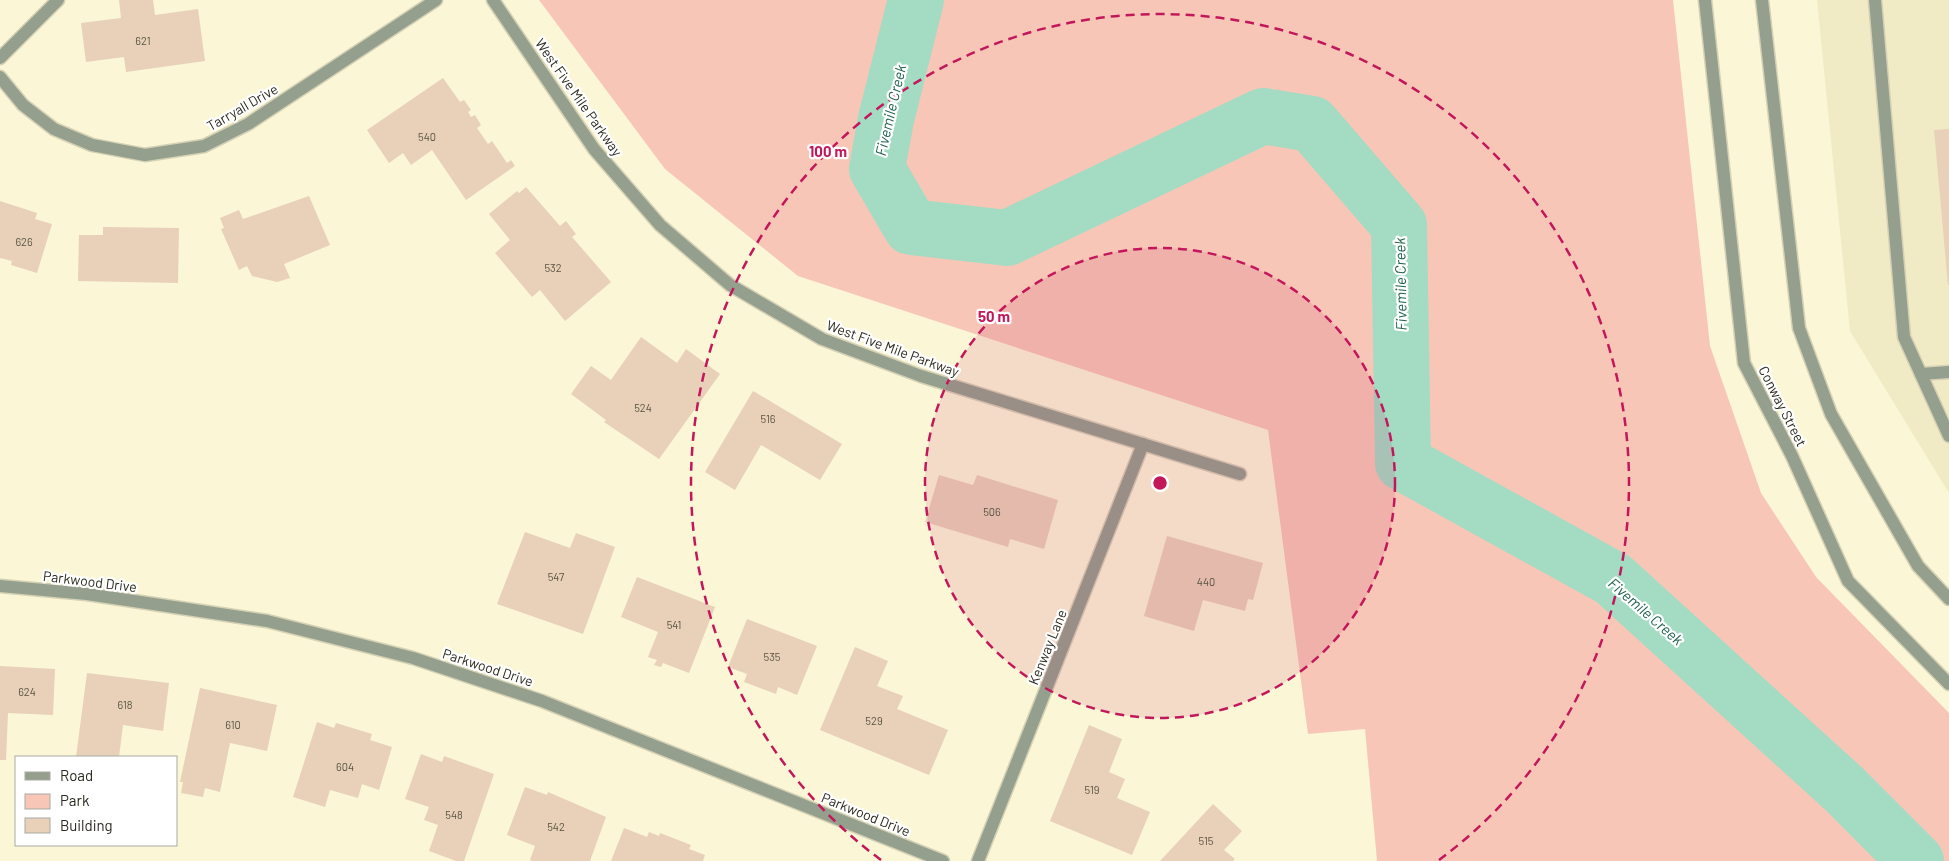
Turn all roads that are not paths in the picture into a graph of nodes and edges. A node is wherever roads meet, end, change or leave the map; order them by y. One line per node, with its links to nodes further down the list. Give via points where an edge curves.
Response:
1 (58, 0): 7 (street)
2 (436, 0): 8 (street, Tarryall Drive, via 248,124 204,146 145,154 92,145 54,129 23,105)
3 (493, 0): 12 (street, West Five Mile Parkway, via 594,149 660,224 730,285 822,339 921,376)
4 (1705, 0): 16 (street, Conway Street, via 1744,363 1792,456 1848,581)
5 (1762, 0): 15 (street, via 1799,328 1831,414 1918,566)
6 (1875, 0): 10 (street, via 1904,337)
7 (0, 58)
8 (0, 77)
9 (1949, 372): 10 (street)
10 (1921, 374): 11 (street)
11 (1949, 436)
12 (1144, 444): 13 (street, West Five Mile Parkway); 18 (street, Kenway Lane)
13 (1240, 474)
14 (0, 586): 17 (street, Parkwood Drive, via 87,594 268,621 412,658 542,701)
15 (1949, 599)
16 (1949, 684)
17 (943, 861)
18 (978, 861)

